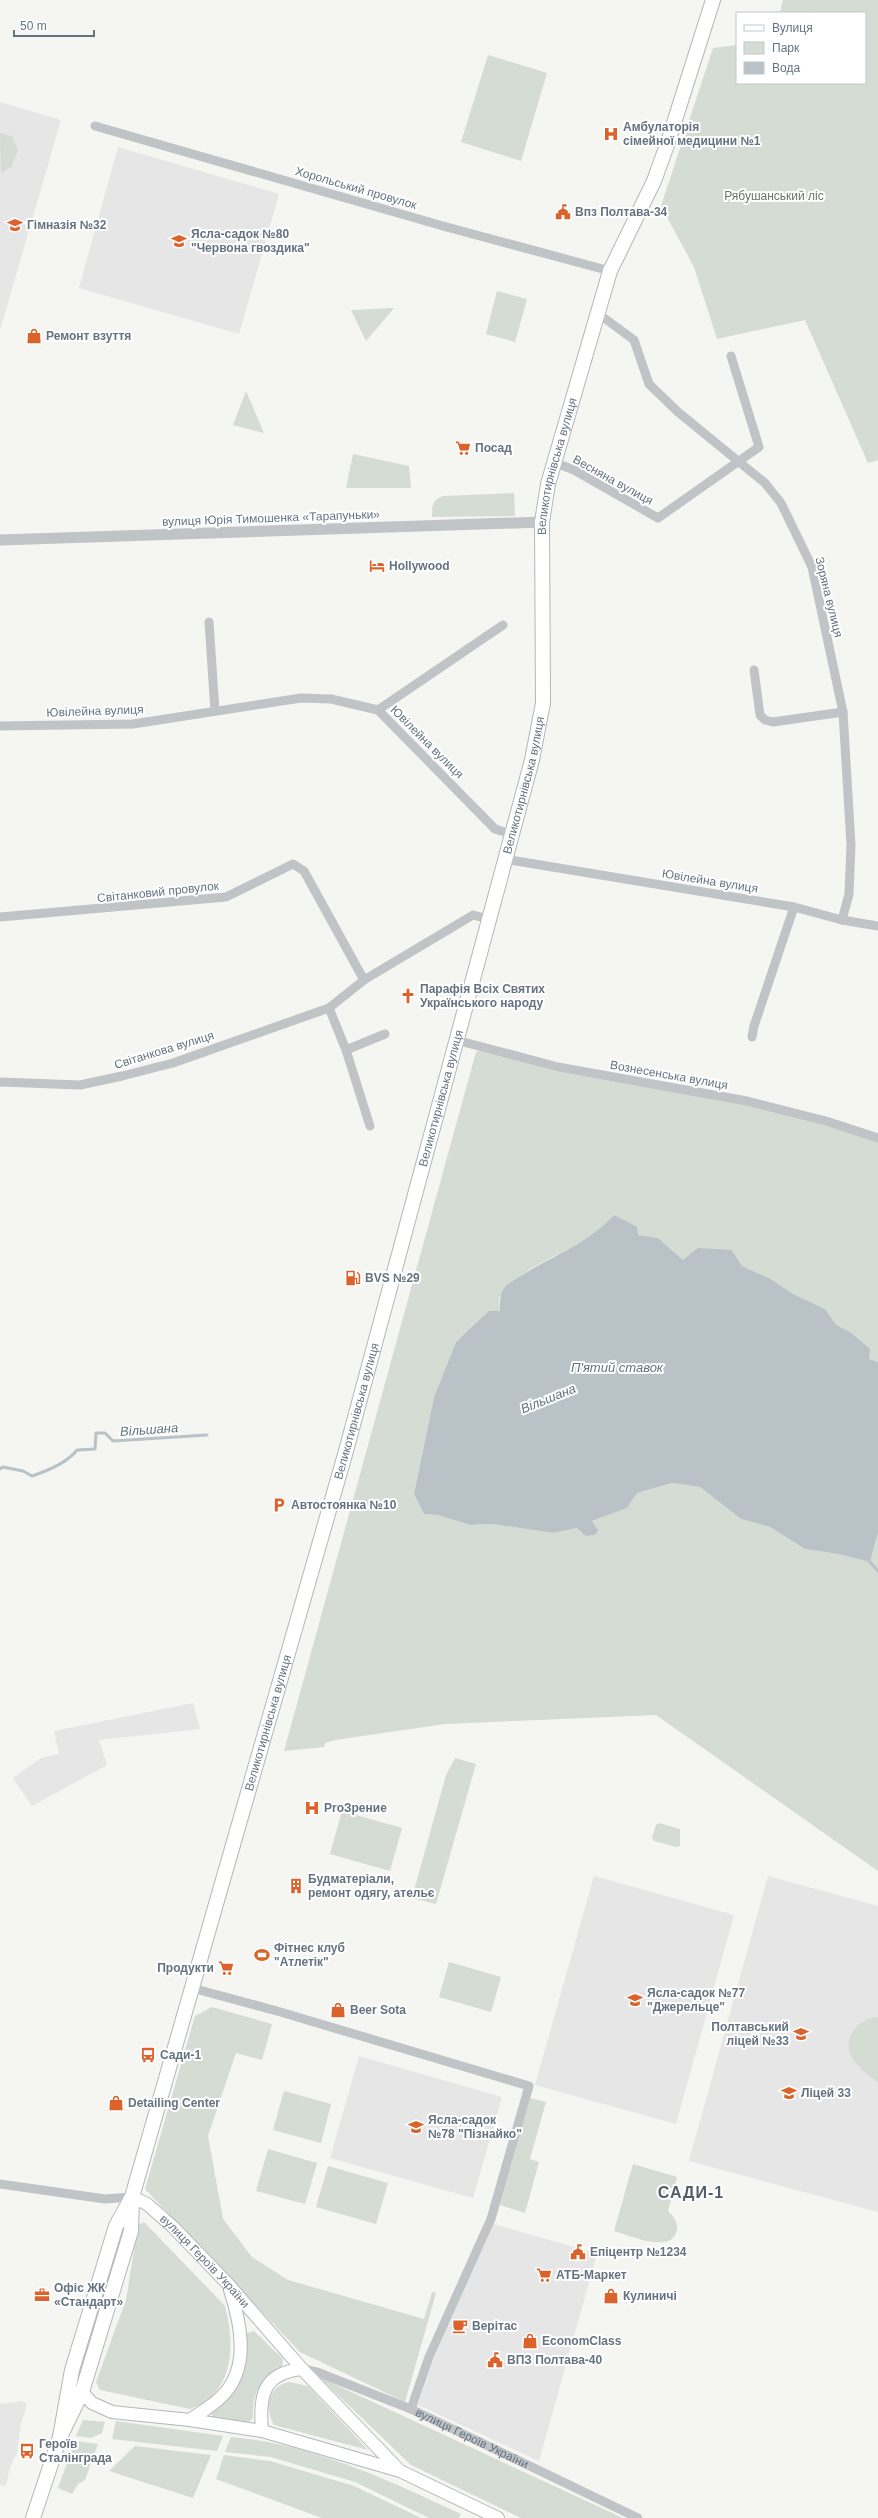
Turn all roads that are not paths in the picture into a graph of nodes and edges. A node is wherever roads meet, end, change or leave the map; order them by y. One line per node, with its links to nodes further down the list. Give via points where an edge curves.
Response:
1 (713, 0): 3 (main road, Великотирнівська вулиця, via 659,167)
2 (95, 126): 3 (street, Хорольський провулок)
3 (610, 271): 4 (main road, Великотирнівська вулиця)
4 (596, 312): 6 (main road, Великотирнівська вулиця); 7 (street, Зоряна вулиця, via 634,340 649,384)
5 (731, 356): 7 (street, via 759,447)
6 (553, 462): 7 (street, Весняна вулиця, via 574,470 658,518); 8 (main road, Великотирнівська вулиця)
7 (739, 463): 15 (street, Зоряна вулиця, via 766,483 781,503 812,567)
8 (542, 522): 9 (street, вулиця Юрія Тимошенка «Тарапуньки»); 17 (main road, Великотирнівська вулиця, via 543,703 532,760)
9 (0, 540)
10 (209, 622): 14 (street)
11 (502, 625): 13 (street)
12 (754, 670): 15 (street, via 760,715 765,720 773,722)
13 (378, 710): 14 (street, Ювілейна вулиця, via 311,697); 17 (street, Ювілейна вулиця, via 496,829)
14 (215, 711): 16 (street, Ювілейна вулиця, via 133,724)
15 (843, 712): 22 (street, Зоряна вулиця, via 852,845 849,894)
16 (0, 726)
17 (511, 834): 18 (main road, Великотирнівська вулиця)
18 (504, 859): 19 (street, Ювілейна вулиця); 21 (main road, Великотирнівська вулиця)
19 (794, 907): 22 (street, Ювілейна вулиця); 27 (street)
20 (0, 917): 24 (street, Світанковий провулок, via 226,897 293,864 304,871)
21 (488, 919): 24 (street, Світанкова вулиця, via 473,915); 28 (main road, Великотирнівська вулиця)
22 (842, 920): 23 (street, Ювілейна вулиця)
23 (878, 926)
24 (364, 980): 25 (street, Світанкова вулиця)
25 (329, 1008): 29 (street); 30 (street, Світанкова вулиця, via 172,1063 122,1076 80,1085)
26 (385, 1034): 29 (street)
27 (752, 1037)
28 (456, 1040): 32 (street, Вознесенська вулиця, via 558,1067 747,1101 826,1121); 33 (main road, Великотирнівська вулиця, via 346,1451)
29 (346, 1050): 31 (street)
30 (0, 1082)
31 (370, 1126)
32 (878, 1138)
33 (192, 1988): 35 (main road, Великотирнівська вулиця); 40 (street, via 529,2086 491,2219 429,2357)
34 (0, 2184): 35 (street, via 105,2199)
35 (132, 2197): 36 (main road, вулиця Героїв України, via 147,2204 173,2227); 38 (main road, Великотирнівська вулиця, via 116,2226); 39 (main road, Великотирнівська вулиця, via 131,2231)
36 (228, 2284): 37 (main road, вулиця Героїв України); 41 (main road, via 240,2328 240,2358 235,2375 220,2398)
37 (302, 2369): 40 (street, вулиця Героїв України, via 317,2372); 42 (main road, via 281,2374 266,2386 260,2411); 44 (main road, вулиця Героїв України)
38 (70, 2378): 39 (main road); 43 (main road, Великотирнівська вулиця)
39 (82, 2392): 41 (main road, вулиця Героїв України, via 92,2403 112,2412); 43 (main road, Великотирнівська вулиця)
40 (411, 2409): 47 (street, вулиця Героїв України)
41 (190, 2420): 42 (main road, вулиця Героїв України)
42 (262, 2432): 44 (main road, вулиця Героїв України)
43 (60, 2437): 45 (main road, Великотирнівська вулиця)
44 (400, 2471): 46 (main road, вулиця Героїв України)
45 (33, 2518)
46 (498, 2518)
47 (638, 2518)

